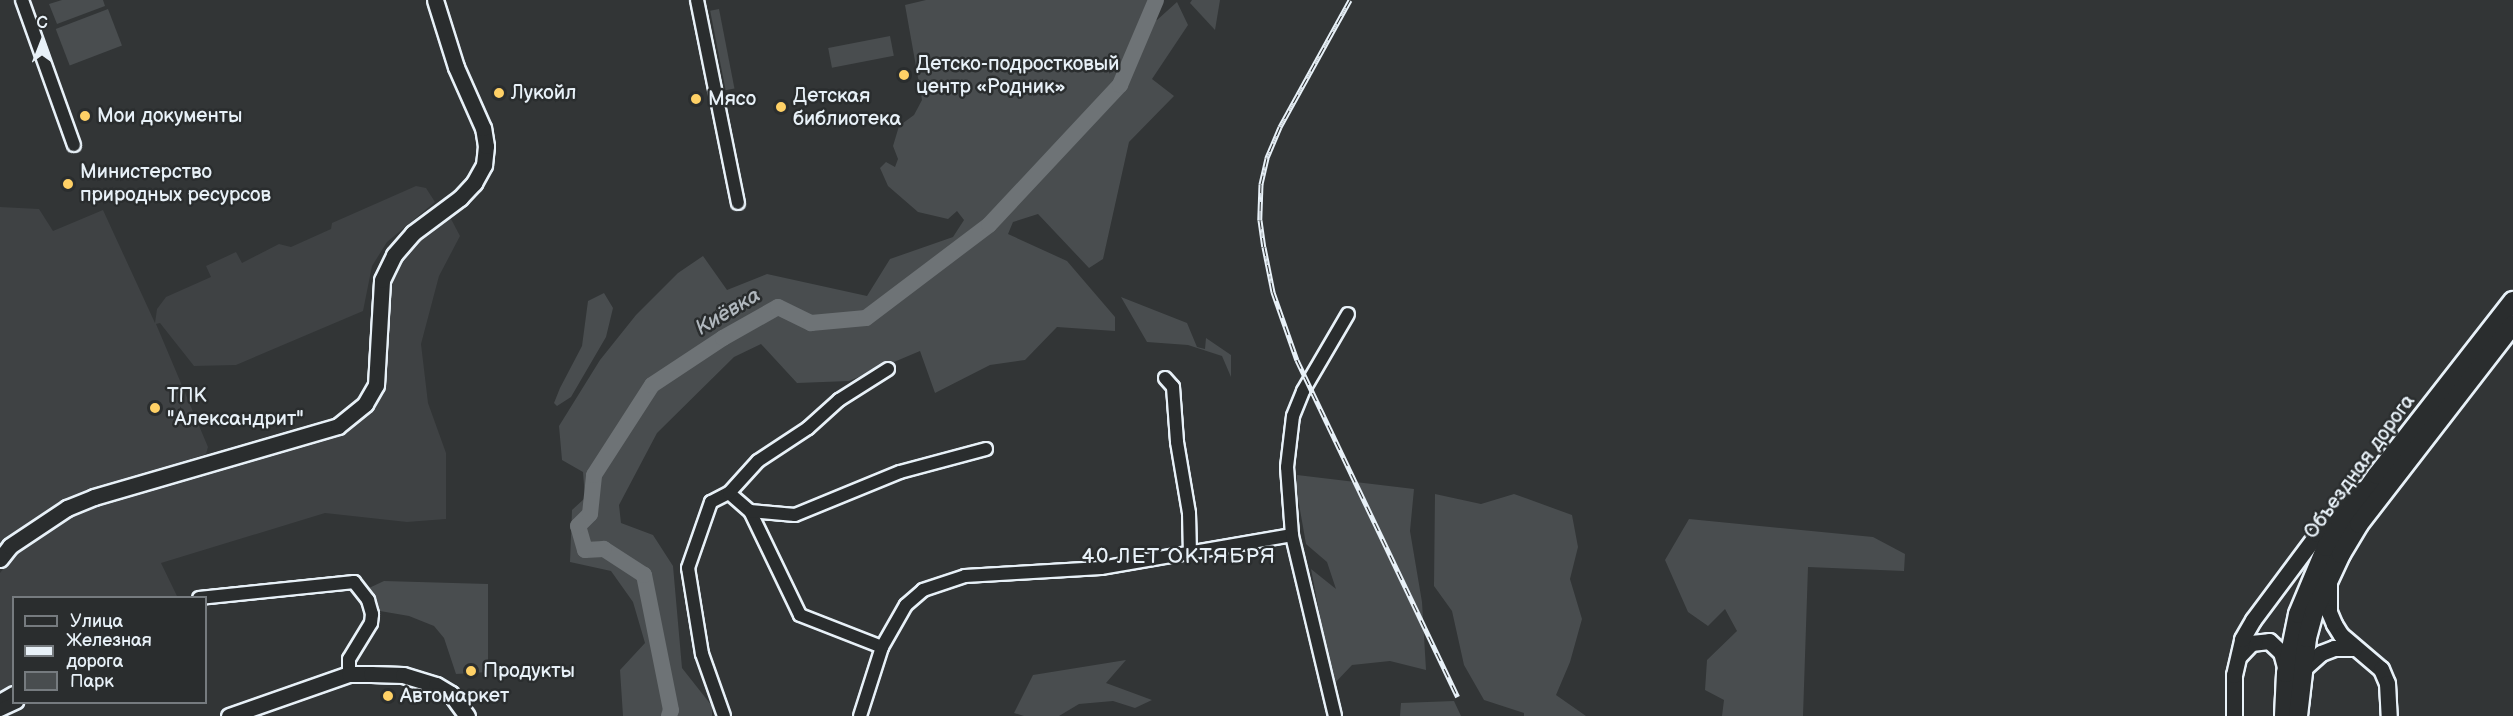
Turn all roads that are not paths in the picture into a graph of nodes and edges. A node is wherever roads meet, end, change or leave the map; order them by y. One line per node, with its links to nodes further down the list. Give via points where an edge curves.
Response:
1 (22, 0): 4 (street)
2 (435, 0): 17 (main road, via 456,67 483,128 484,165 460,198 413,233 394,255 382,280 376,385 365,404 338,426 67,508 10,546)
3 (697, 0): 5 (street)
4 (74, 145)
5 (738, 203)
6 (2513, 301): 12 (highway, Объездная дорога)
7 (1348, 314): 15 (street, via 1303,391 1293,416 1287,467)
8 (2513, 325): 18 (highway, Объездная дорога, via 2360,524)
9 (888, 369): 13 (street, via 839,400 808,428 758,462)
10 (1165, 378): 16 (street, via 1173,387 1189,513)
11 (986, 449): 14 (street, via 900,471 795,515)
12 (2378, 475): 24 (main road, via 2340,508 2310,543 2253,620); 25 (highway, Объездная дорога, via 2326,547 2313,575 2298,614)
13 (729, 493): 14 (street); 29 (street, via 711,502 688,568 702,654)
14 (750, 511): 22 (street, via 800,615)
15 (1292, 536): 16 (street); 31 (street)
16 (1190, 553): 22 (street, via 1101,568 965,576 944,582 923,590 906,605)
17 (0, 559)
18 (2329, 578): 23 (main road, via 2329,612); 25 (highway, Объездная дорога)
19 (214, 594): 20 (street); 21 (street); 26 (street, via 354,582 368,600 372,614 371,623 349,659)
20 (204, 596)
21 (207, 603)
22 (882, 647): 30 (street)
23 (2355, 648): 25 (main road, via 2320,653); 35 (main road, via 2371,657 2381,669)
24 (2235, 662): 25 (main road, via 2251,643 2269,640); 32 (main road)
25 (2294, 672): 33 (highway, Объездная дорога); 34 (highway, Объездная дорога)
26 (349, 674): 27 (main road); 28 (main road, via 403,675 436,686 451,694)
27 (229, 716)
28 (467, 716)
29 (724, 716)
30 (860, 716)
31 (1335, 716)
32 (2234, 716)
33 (2284, 716)
34 (2298, 716)
35 (2390, 716)

